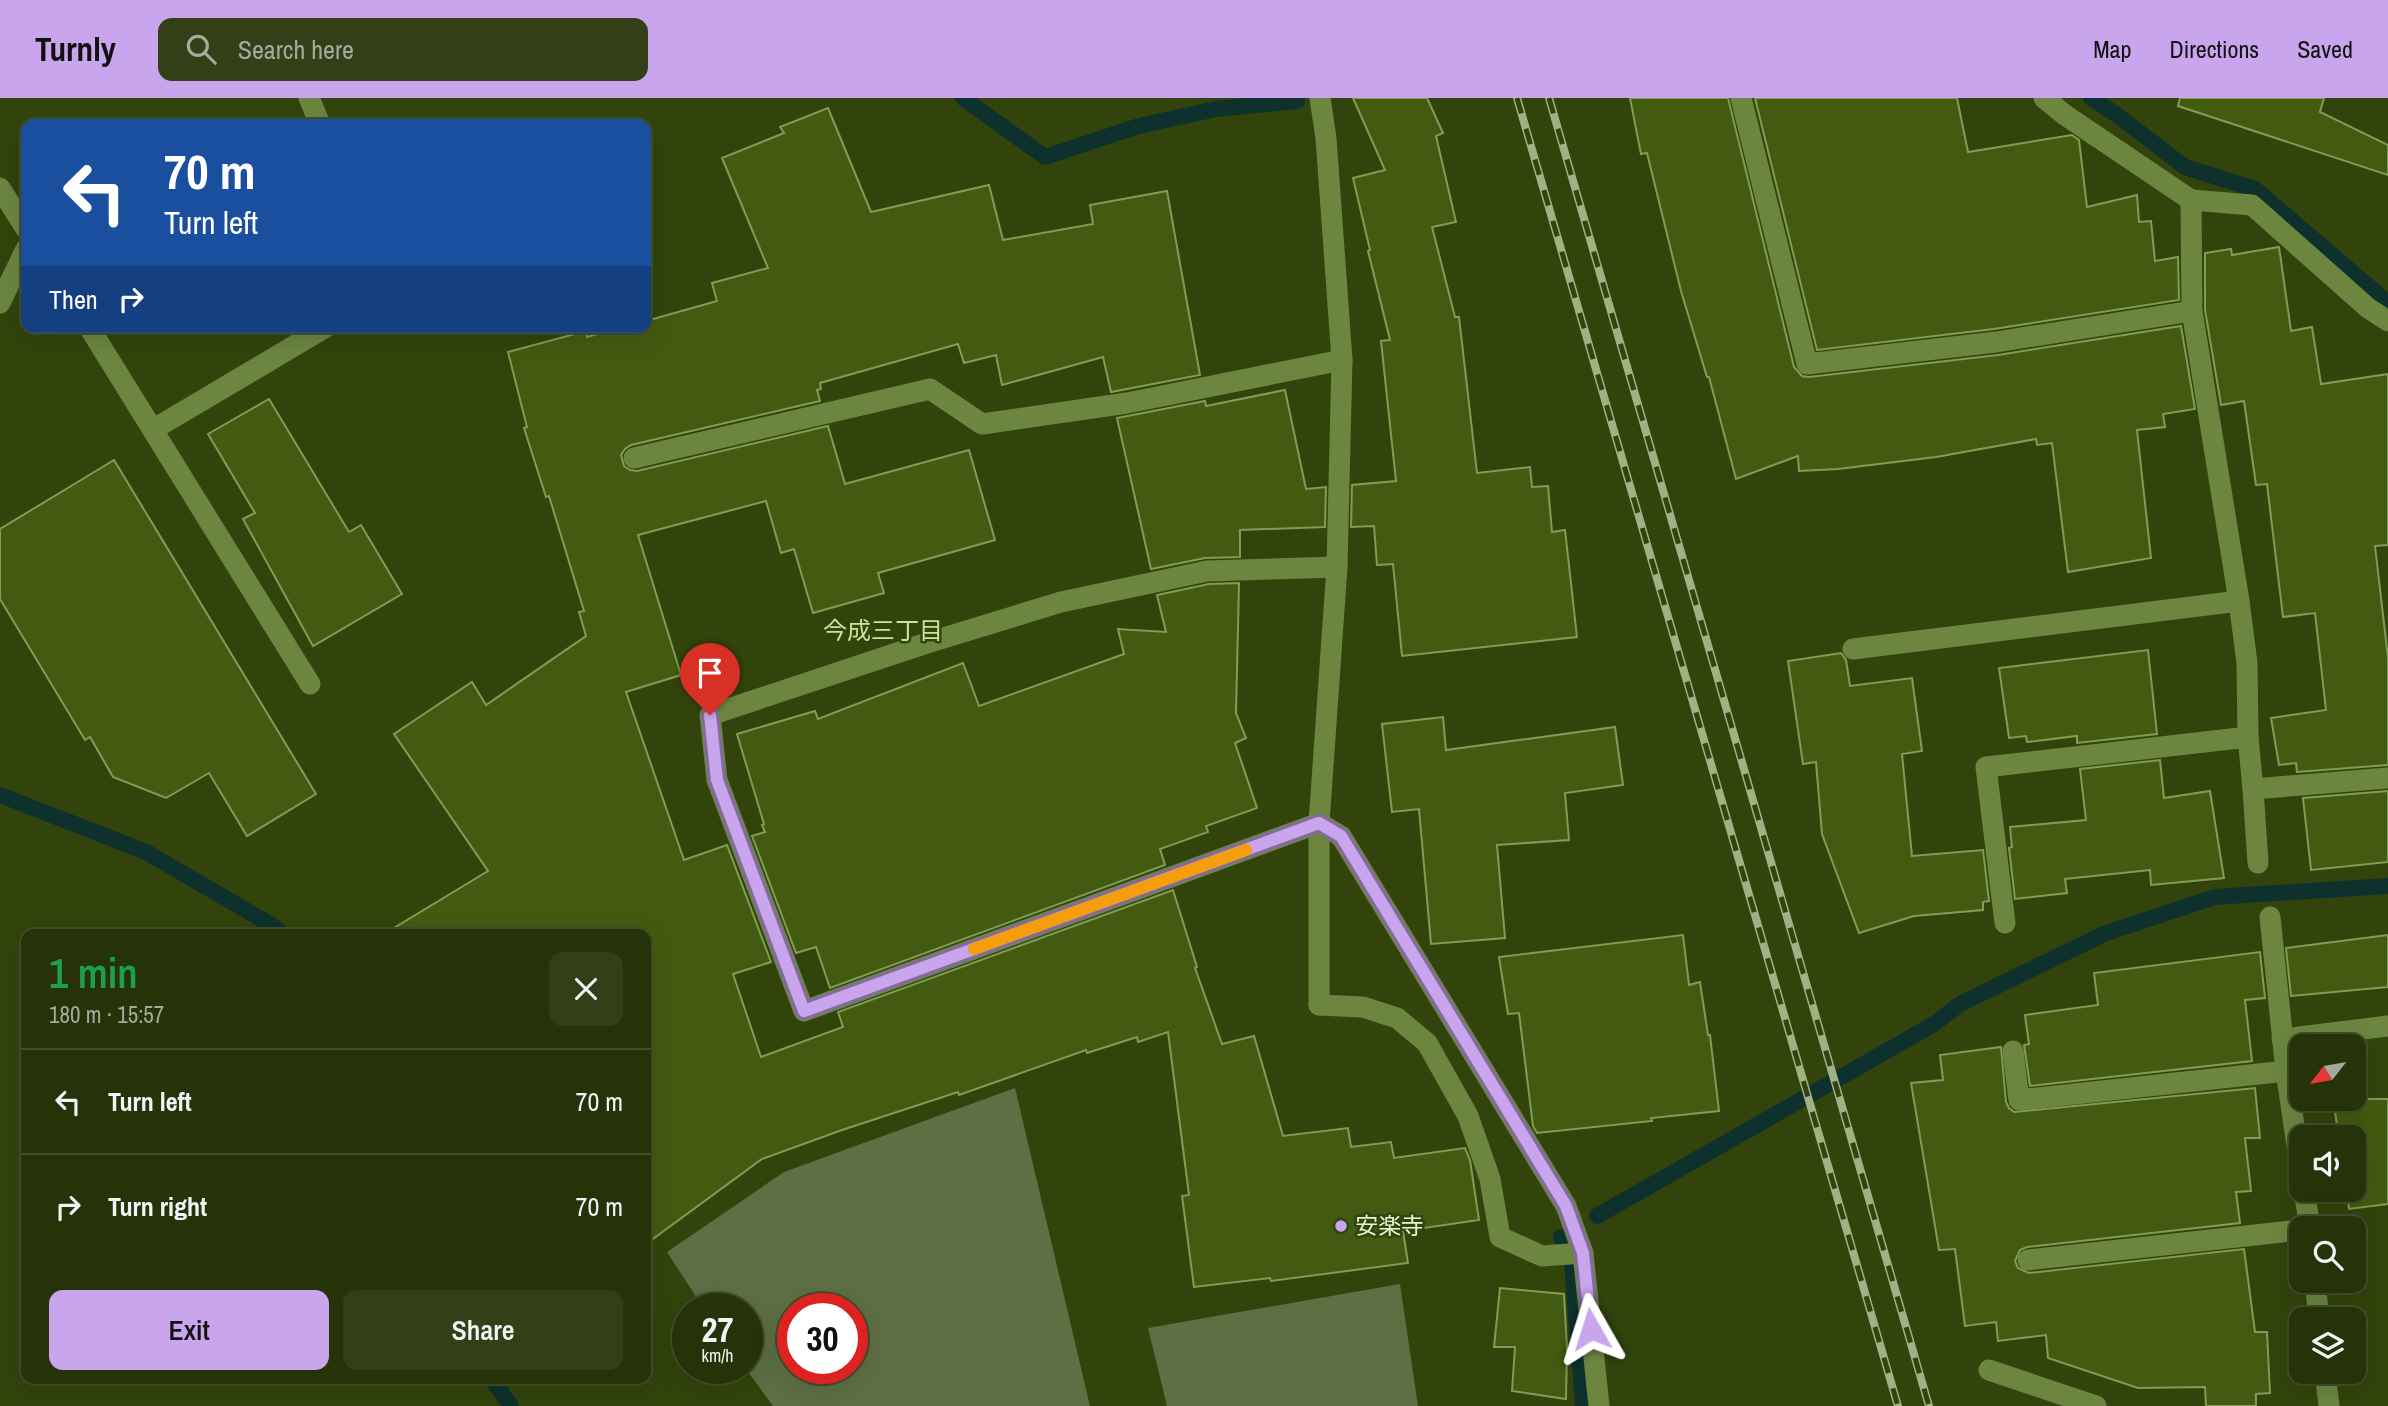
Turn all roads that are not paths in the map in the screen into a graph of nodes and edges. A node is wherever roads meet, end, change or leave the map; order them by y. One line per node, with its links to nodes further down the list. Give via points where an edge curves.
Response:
1 (309, 98): 5 (street)
2 (1320, 98): 15 (street)
3 (1741, 98): 11 (street, via 1807,364 1996,342)
4 (2044, 98): 7 (street)
5 (318, 119)
6 (0, 188): 8 (street)
7 (2191, 200): 11 (street); 12 (street, via 2252,205)
8 (21, 221)
9 (21, 259): 10 (street)
10 (0, 303)
11 (2192, 311): 19 (street)
12 (2388, 321)
13 (93, 333): 16 (street)
14 (316, 333): 16 (street)
15 (1342, 360): 17 (street, via 982,425 930,389); 18 (street)
16 (154, 429): 21 (street)
17 (634, 458)
18 (1337, 567): 25 (street); 25 (street, via 1207,571 1061,602 710,715 717,780 804,1011)
19 (2239, 601): 20 (street); 22 (street, via 2247,663)
20 (1853, 649)
21 (310, 684)
22 (2248, 737): 24 (street); 28 (street, via 1986,767)
23 (2388, 778): 24 (street)
24 (2253, 789): 26 (street)
25 (1319, 823): 35 (street, via 1341,836 1566,1206); 35 (street, via 1319,1005 1363,1007 1385,1014 1427,1043 1468,1116 1490,1179 1500,1237 1542,1256)
26 (2258, 863)
27 (2270, 917): 30 (street)
28 (2005, 923)
29 (2388, 1026): 30 (street)
30 (2282, 1039): 32 (street)
31 (2013, 1051): 32 (street, via 2019,1100)
32 (2286, 1071): 33 (street)
33 (2294, 1125)
34 (2289, 1231): 36 (street)
35 (1583, 1253): 39 (street)
36 (2028, 1260)
37 (1989, 1370): 40 (street)
38 (2326, 1384): 41 (street)
39 (1599, 1406)
40 (2096, 1406)
41 (2329, 1406)

